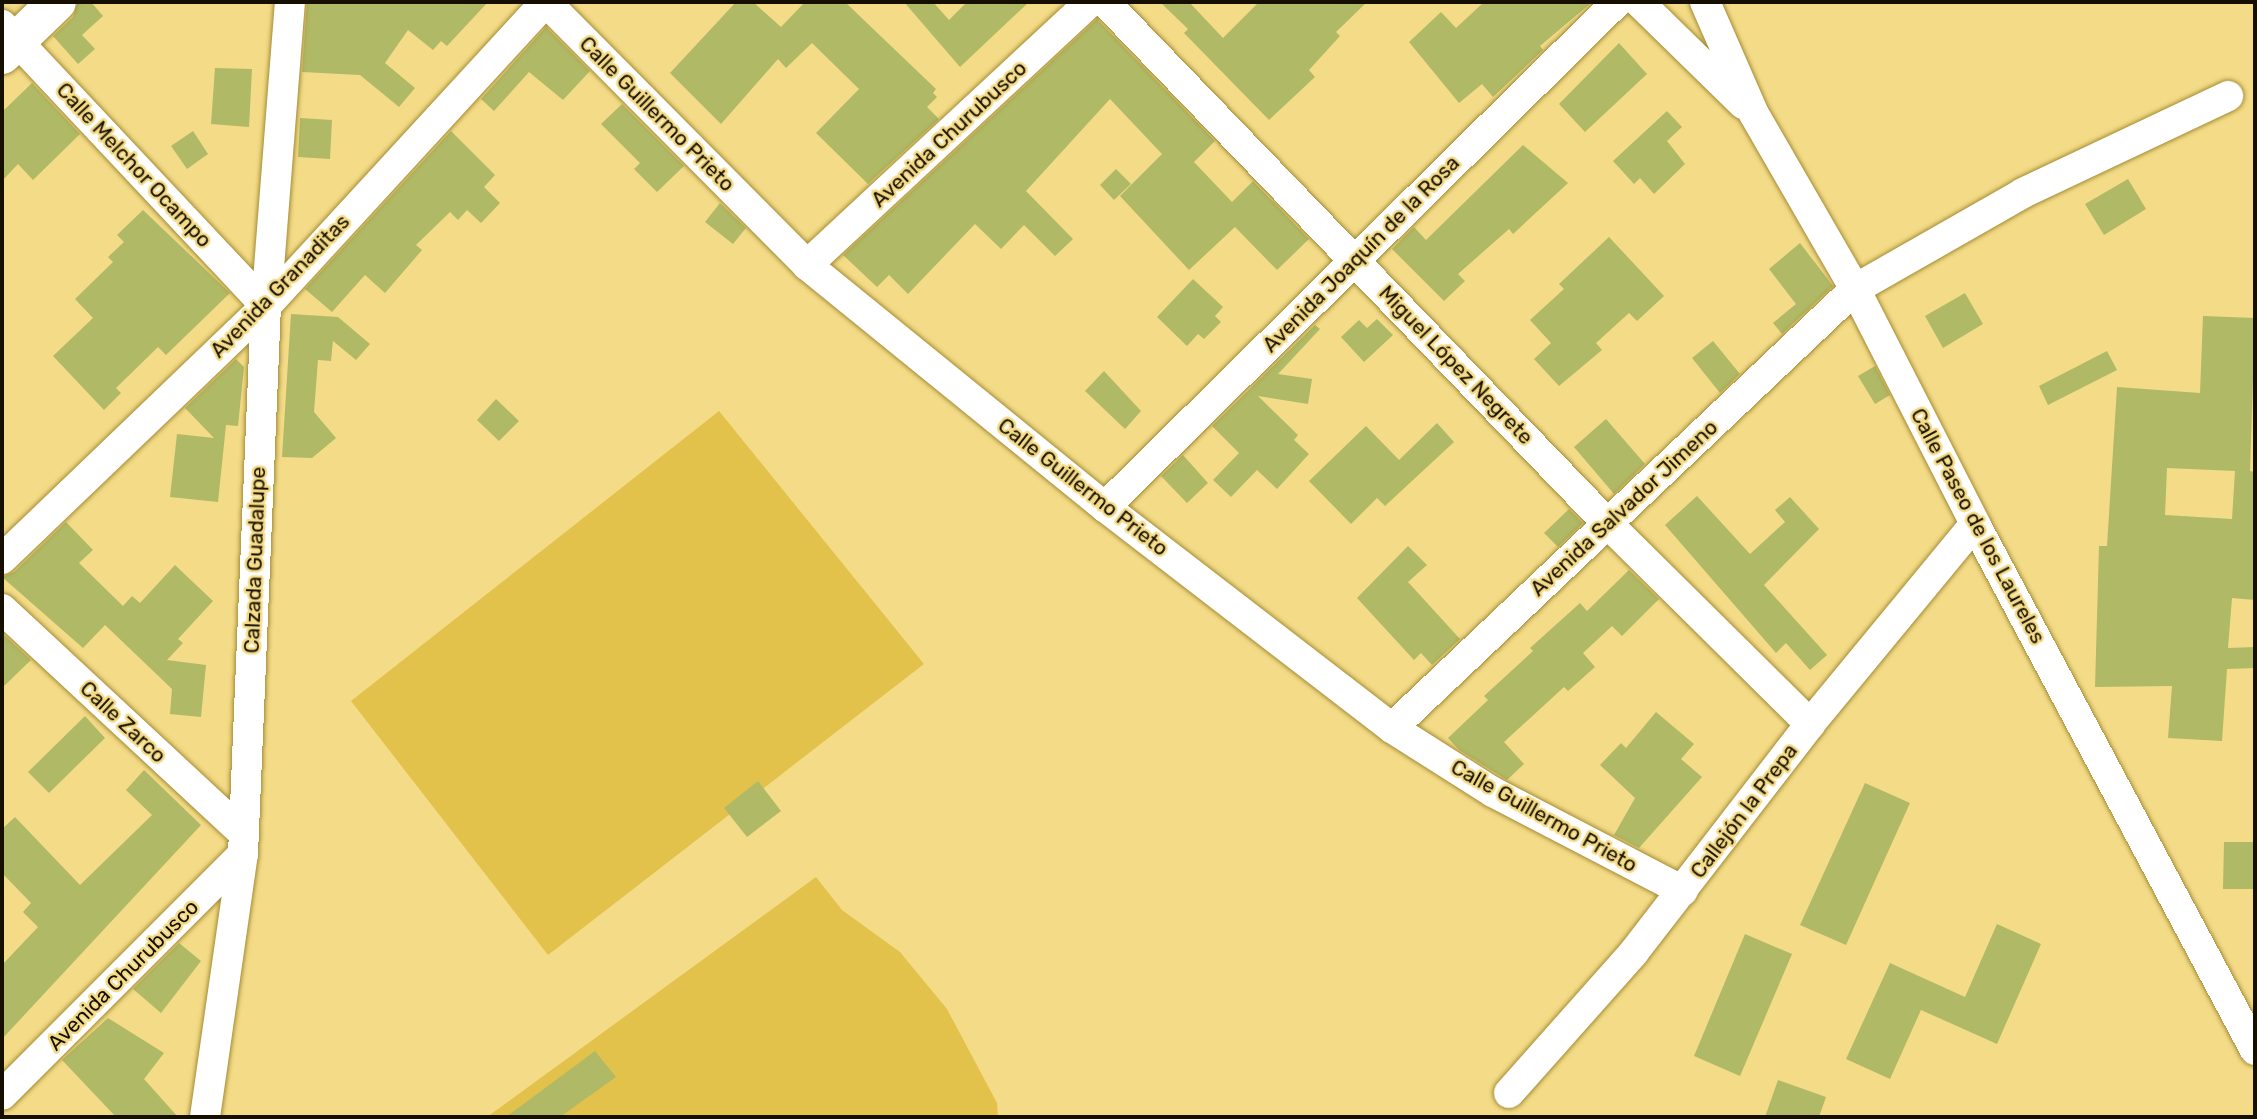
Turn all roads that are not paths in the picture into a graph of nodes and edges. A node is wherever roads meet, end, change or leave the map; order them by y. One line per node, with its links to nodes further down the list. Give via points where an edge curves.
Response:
1 (57, 2): 9 (street)
2 (290, 2): 15 (street, Calzada Guadalupe)
3 (546, 2): 13 (street, Calle Guillermo Prieto); 15 (street, Avenida Granaditas)
4 (1090, 2): 13 (street, Avenida Churubusco)
5 (1105, 2): 12 (street, Miguel López Negrete)
6 (1617, 2): 12 (street, Avenida Joaquín de la Rosa)
7 (1639, 2): 11 (street)
8 (1705, 2): 11 (street, Calle Paseo de los Laureles)
9 (7, 40): 15 (street, Calle Melchor Ocampo)
10 (2228, 96): 14 (street, Avenida Salvador Jimeno, via 2023,193)
11 (1754, 114): 14 (street, Calle Paseo de los Laureles)
12 (1355, 258): 16 (street, Avenida Joaquín de la Rosa); 17 (street, Miguel López Negrete)
13 (807, 265): 16 (street, Calle Guillermo Prieto)
14 (1856, 289): 17 (street, Avenida Salvador Jimeno); 18 (street, Calle Paseo de los Laureles)
15 (265, 306): 19 (street, Avenida Granaditas); 23 (street, Calzada Guadalupe)
16 (1105, 507): 22 (street, Calle Guillermo Prieto)
17 (1607, 523): 21 (street, Miguel López Negrete); 22 (street, Avenida Salvador Jimeno)
18 (1975, 524): 21 (street, Callejón la Prepa); 25 (street, Calle Paseo de los Laureles)
19 (2, 559)
20 (2, 610): 23 (street, Calle Zarco)
21 (1810, 724): 24 (street, Callejón la Prepa)
22 (1392, 728): 24 (street, Calle Guillermo Prieto, via 1493,792)
23 (244, 844): 27 (street, Avenida Churubusco); 28 (street, Calzada Guadalupe)
24 (1682, 891): 26 (street, Callejón la Prepa)
25 (2255, 1050)
26 (1509, 1093)
27 (2, 1095)
28 (205, 1117)

